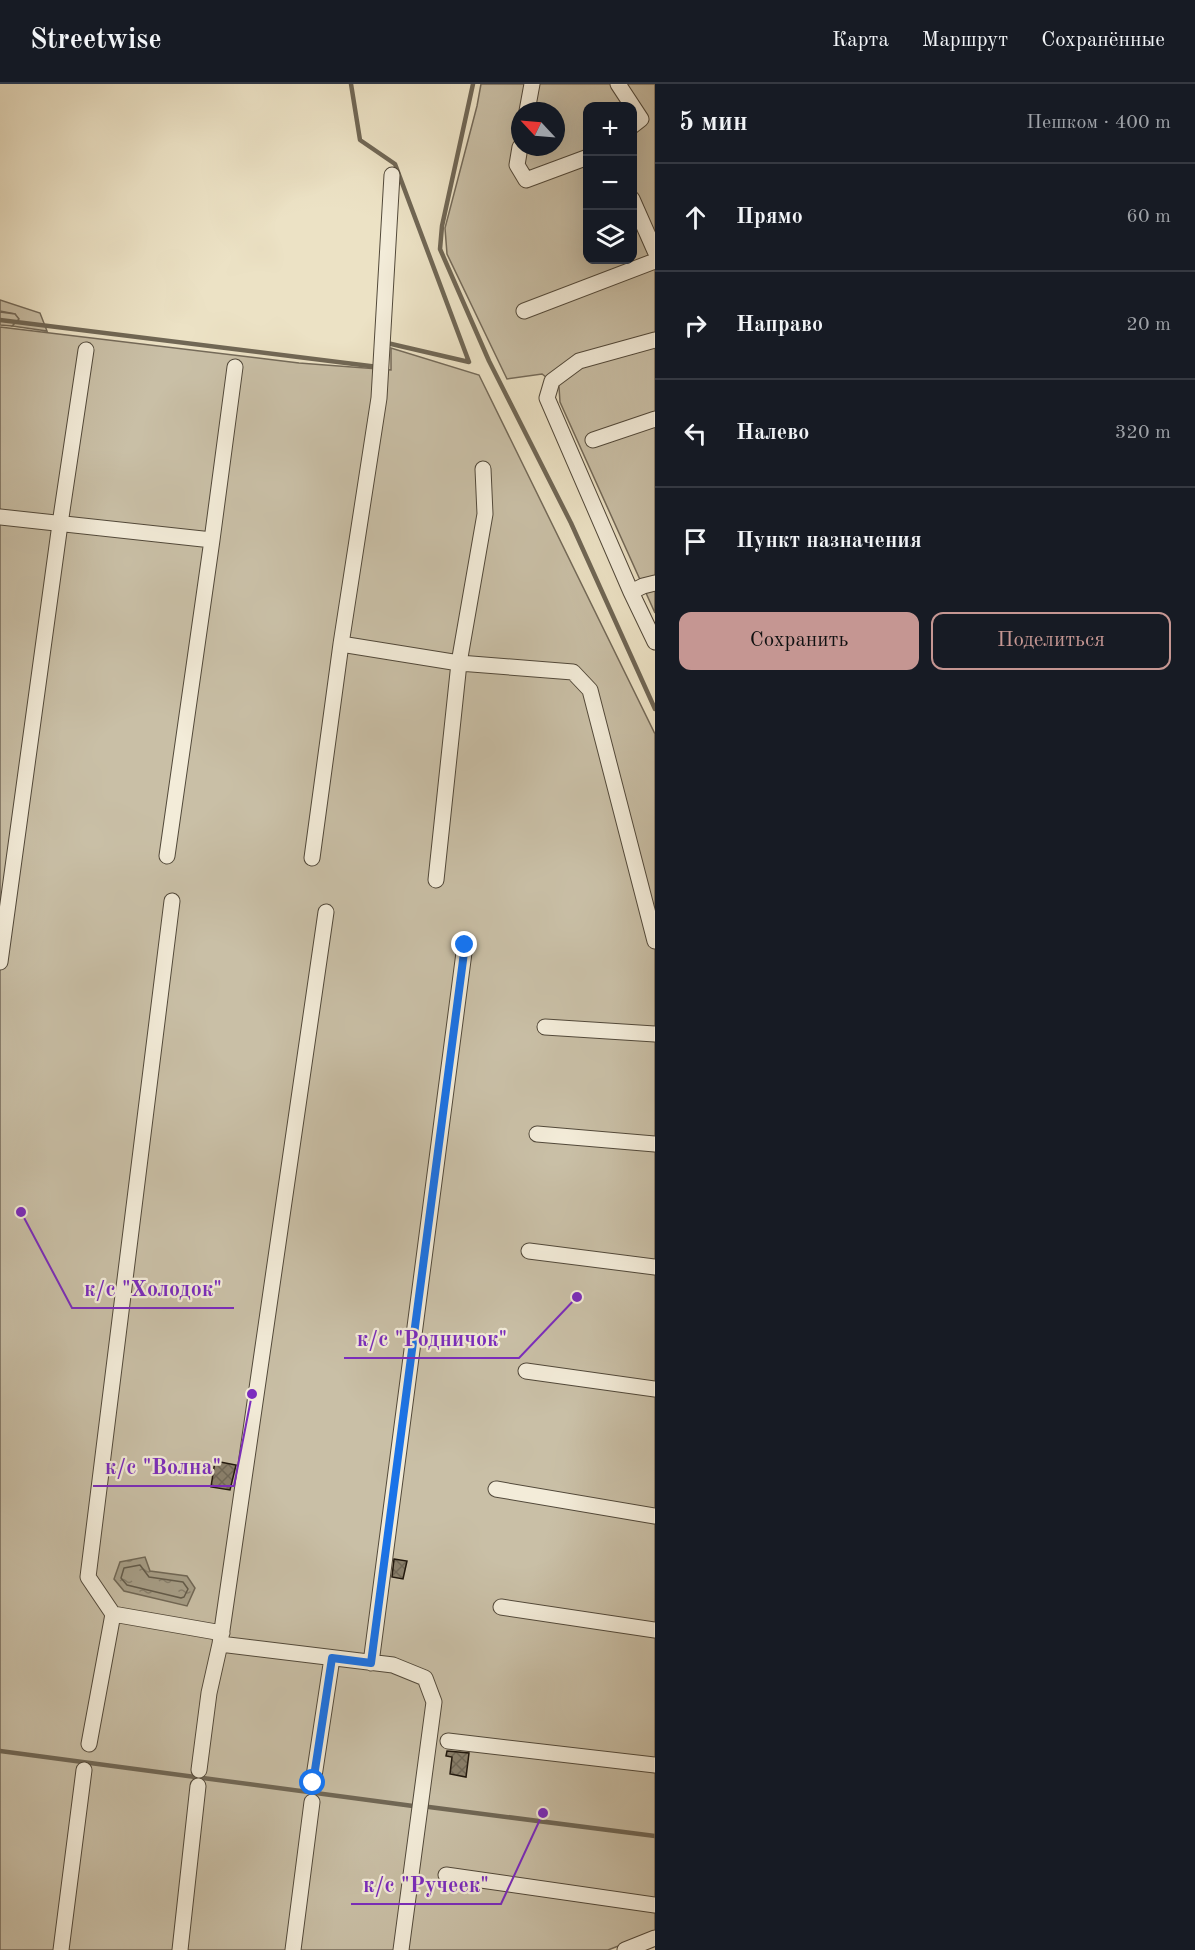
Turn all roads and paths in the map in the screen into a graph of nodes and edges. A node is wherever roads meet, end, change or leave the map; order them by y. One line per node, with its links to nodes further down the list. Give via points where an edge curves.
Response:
1 (531, 84): 3 (lane)
2 (618, 84): 4 (lane)
3 (528, 102)
4 (630, 102)
5 (518, 156): 6 (lane, via 517,165 526,180)
6 (583, 159)
7 (392, 175): 24 (lane, via 379,398)
8 (637, 208): 9 (lane)
9 (655, 251)
10 (655, 261): 11 (lane)
11 (525, 311)
12 (655, 340): 22 (lane, via 579,361 552,381 547,398)
13 (86, 350): 19 (lane)
14 (235, 367): 20 (lane)
15 (655, 418): 16 (lane)
16 (592, 440)
17 (483, 469): 25 (lane, via 485,514)
18 (0, 517): 19 (lane)
19 (60, 524): 20 (lane); 33 (lane)
20 (212, 540): 26 (lane)
21 (655, 583): 22 (lane)
22 (631, 592): 23 (lane)
23 (655, 642)
24 (342, 644): 25 (lane); 27 (lane)
25 (459, 663): 28 (lane); 31 (lane, via 573,672 590,690)
26 (167, 856)
27 (312, 858)
28 (435, 880)
29 (172, 901): 45 (lane, via 88,1577)
30 (326, 912): 47 (lane)
31 (655, 941)
32 (465, 945): 49 (lane)
33 (0, 962)
34 (545, 1027): 35 (lane)
35 (655, 1034)
36 (537, 1134): 37 (lane)
37 (655, 1144)
38 (529, 1251): 39 (lane)
39 (655, 1267)
40 (526, 1371): 41 (lane)
41 (655, 1389)
42 (496, 1489): 43 (lane)
43 (655, 1516)
44 (501, 1607): 46 (lane)
45 (113, 1614): 47 (lane); 51 (lane)
46 (655, 1630)
47 (221, 1639): 48 (lane); 54 (lane)
48 (332, 1658): 49 (lane); 55 (lane)
49 (371, 1663): 64 (lane, via 393,1665 425,1678 434,1702)
50 (448, 1741): 52 (lane)
51 (89, 1744)
52 (655, 1765)
53 (84, 1770): 61 (lane)
54 (199, 1770)
55 (313, 1783)
56 (198, 1786): 62 (lane)
57 (312, 1802): 63 (lane)
58 (446, 1875): 59 (lane)
59 (655, 1905)
60 (655, 1938): 65 (lane)
61 (61, 1950)
62 (180, 1950)
63 (293, 1950)
64 (401, 1950)
65 (625, 1950)

